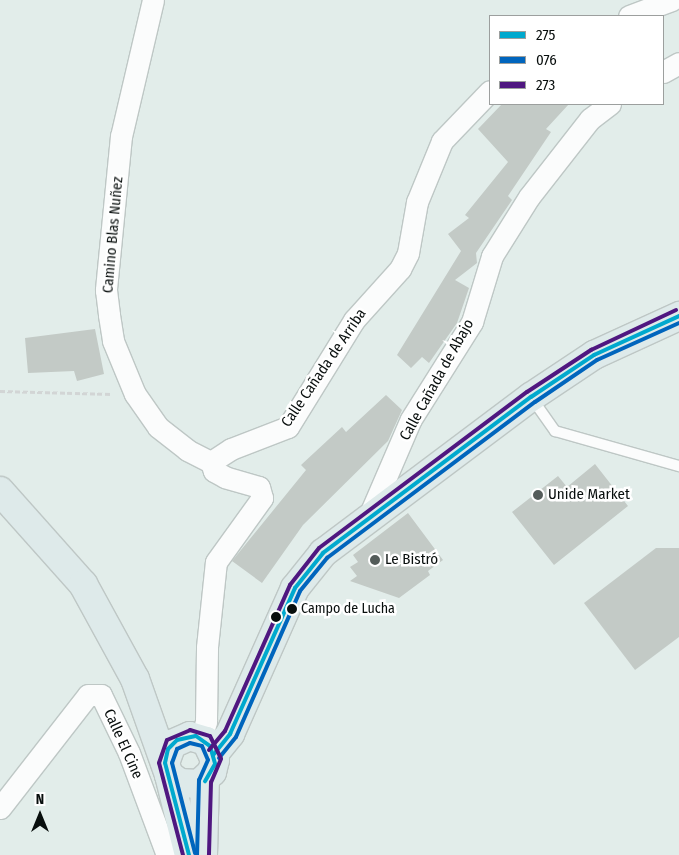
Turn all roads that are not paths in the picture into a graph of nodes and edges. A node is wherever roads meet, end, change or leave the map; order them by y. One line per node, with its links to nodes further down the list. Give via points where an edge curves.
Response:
1 (153, 0): 10 (street, Camino Blas Nuñez, via 122,136 106,290 113,341 135,394 158,427 186,450)
2 (672, 0): 3 (street)
3 (632, 15)
4 (679, 63): 5 (street)
5 (664, 71)
6 (489, 92): 10 (street, Calle Cañada de Arriba, via 442,140 417,202 404,261 354,320 288,427 231,449)
7 (609, 105): 13 (street, Calle Cañada de Abajo, via 590,119 529,197 492,256 472,322 411,419)
8 (679, 316): 9 (main road, via 594,355)
9 (531, 396): 11 (lane, via 555,431); 13 (main road)
10 (210, 462): 15 (street, via 214,471 225,477 258,487 262,498 216,562)
11 (679, 466)
12 (0, 491): 14 (main road, via 82,584)
13 (370, 514): 15 (main road, via 323,552 295,588 230,734)
14 (135, 679): 15 (main road); 16 (main road)
15 (202, 743): 16 (main road, via 172,744); 17 (main road, via 212,772)
16 (168, 769): 17 (main road, via 186,785); 20 (main road)
17 (205, 780): 21 (main road)
18 (0, 808): 19 (street, Calle El Cine, via 88,695 101,695 129,753)
19 (167, 855)
20 (189, 855)
21 (203, 855)

